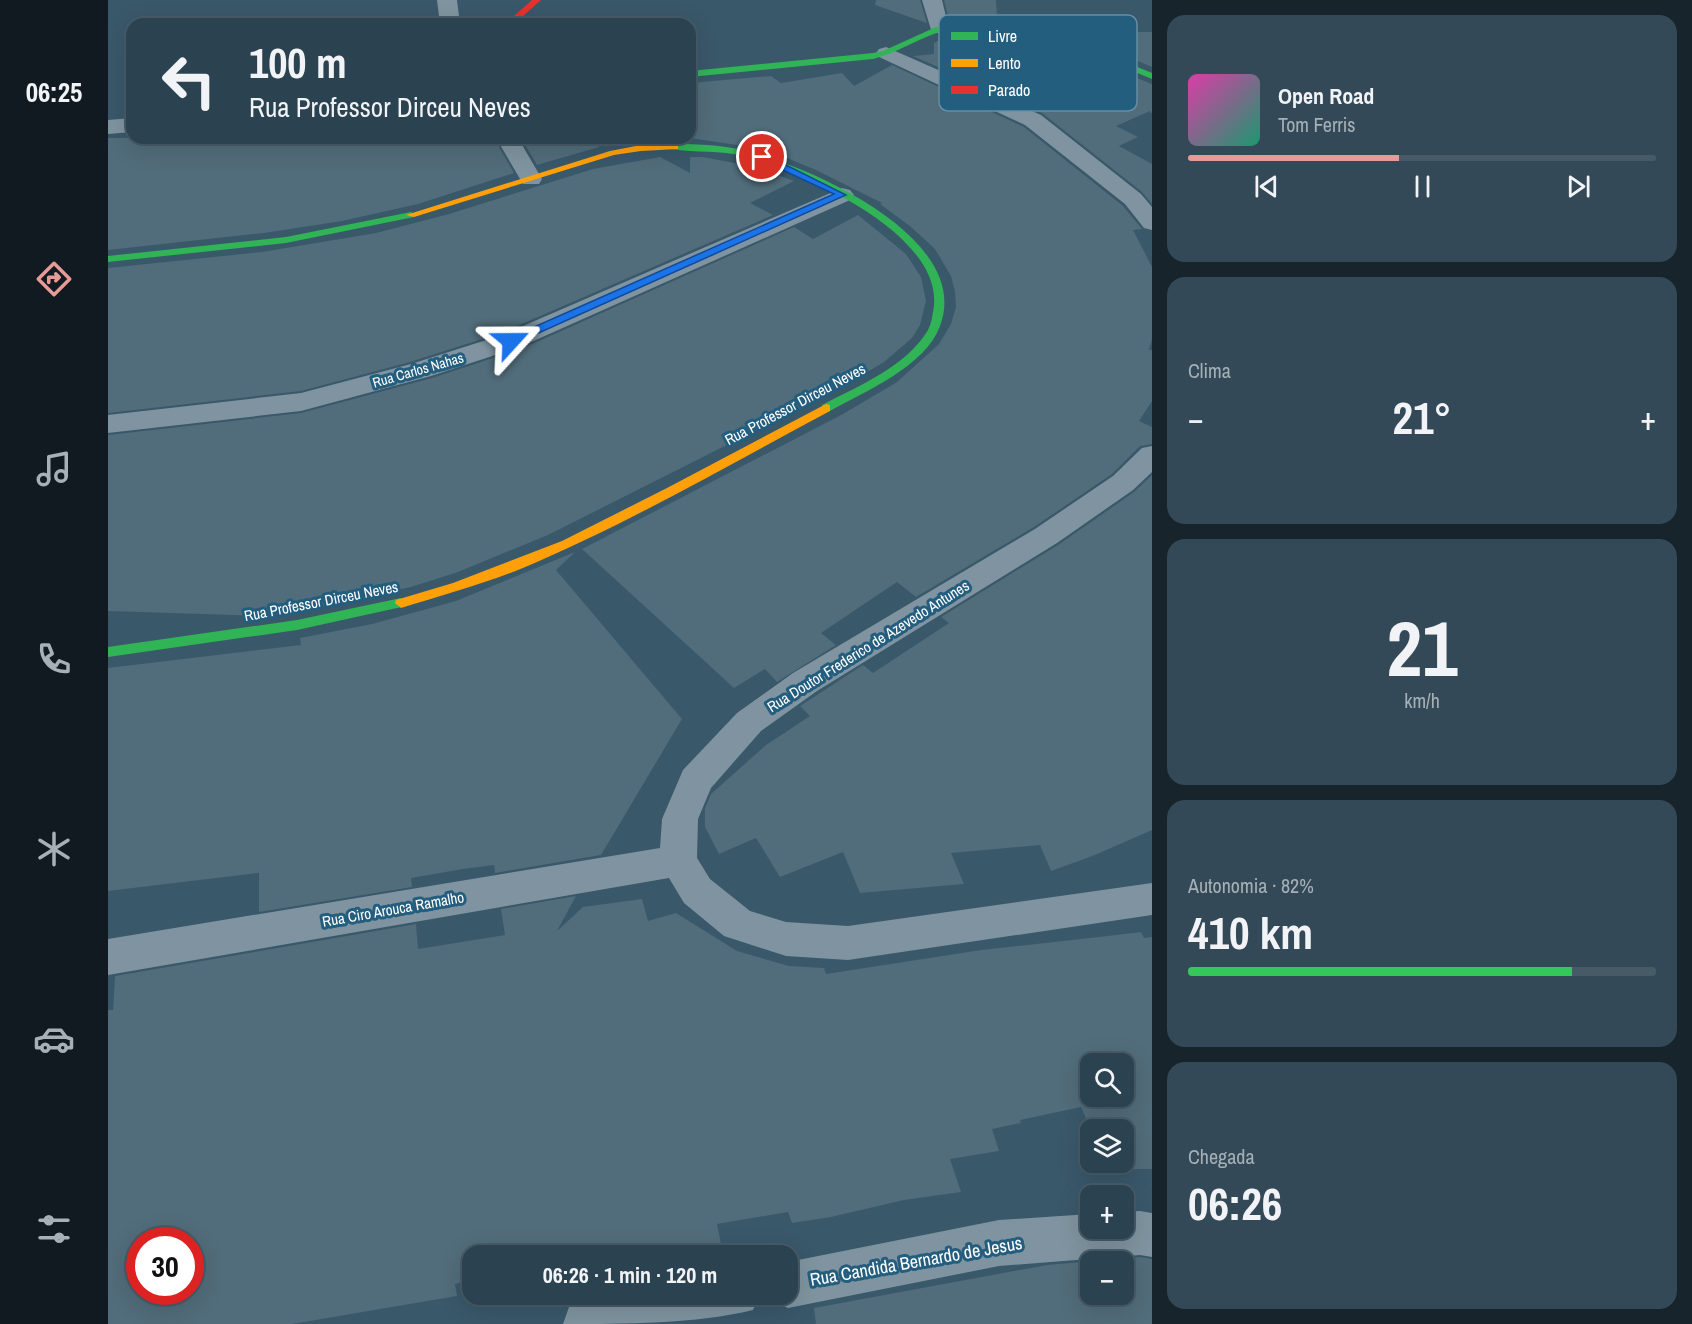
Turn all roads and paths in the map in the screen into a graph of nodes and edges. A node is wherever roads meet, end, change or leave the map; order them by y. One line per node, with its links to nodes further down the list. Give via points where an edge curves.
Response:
1 (447, 0): 4 (street)
2 (537, 0): 5 (street)
3 (932, 0): 6 (street)
4 (449, 18)
5 (516, 18)
6 (939, 29): 7 (street)
7 (886, 53): 9 (street); 11 (street)
8 (1137, 70): 10 (street)
9 (696, 73)
10 (1152, 76)
11 (939, 77)
12 (1013, 111): 18 (street, via 1033,120 1134,199)
13 (126, 126): 14 (street)
14 (108, 128)
15 (511, 144): 16 (street)
16 (531, 179): 17 (street, Rua Professor Dirceu Neves, via 598,156 645,148 686,147 762,157); 19 (street, Rua Professor Dirceu Neves, via 393,220 316,236)
17 (842, 195): 20 (street, Rua Carlos Nahas, via 511,341 422,370 301,402); 22 (street, Rua Professor Dirceu Neves, via 880,217 910,241 934,266 942,291 940,318 924,346 867,387 585,533 477,578 412,600 329,620)
18 (1152, 223)
19 (108, 259)
20 (108, 424)
21 (1152, 455): 23 (street, Rua Doutor Frederico de Azevedo Antunes, via 1123,483 1046,536 805,682 749,722 696,780 680,819)
22 (108, 652)
23 (678, 861): 24 (street, via 697,891 738,924 786,939 848,943); 25 (street, Rua Ciro Arouca Ramalho)
24 (1148, 895)
25 (108, 957)
26 (1152, 1235): 27 (street, Rua Candida Bernardo de Jesus, via 999,1243)
27 (798, 1283)
28 (682, 1305): 29 (street)
29 (586, 1324)

